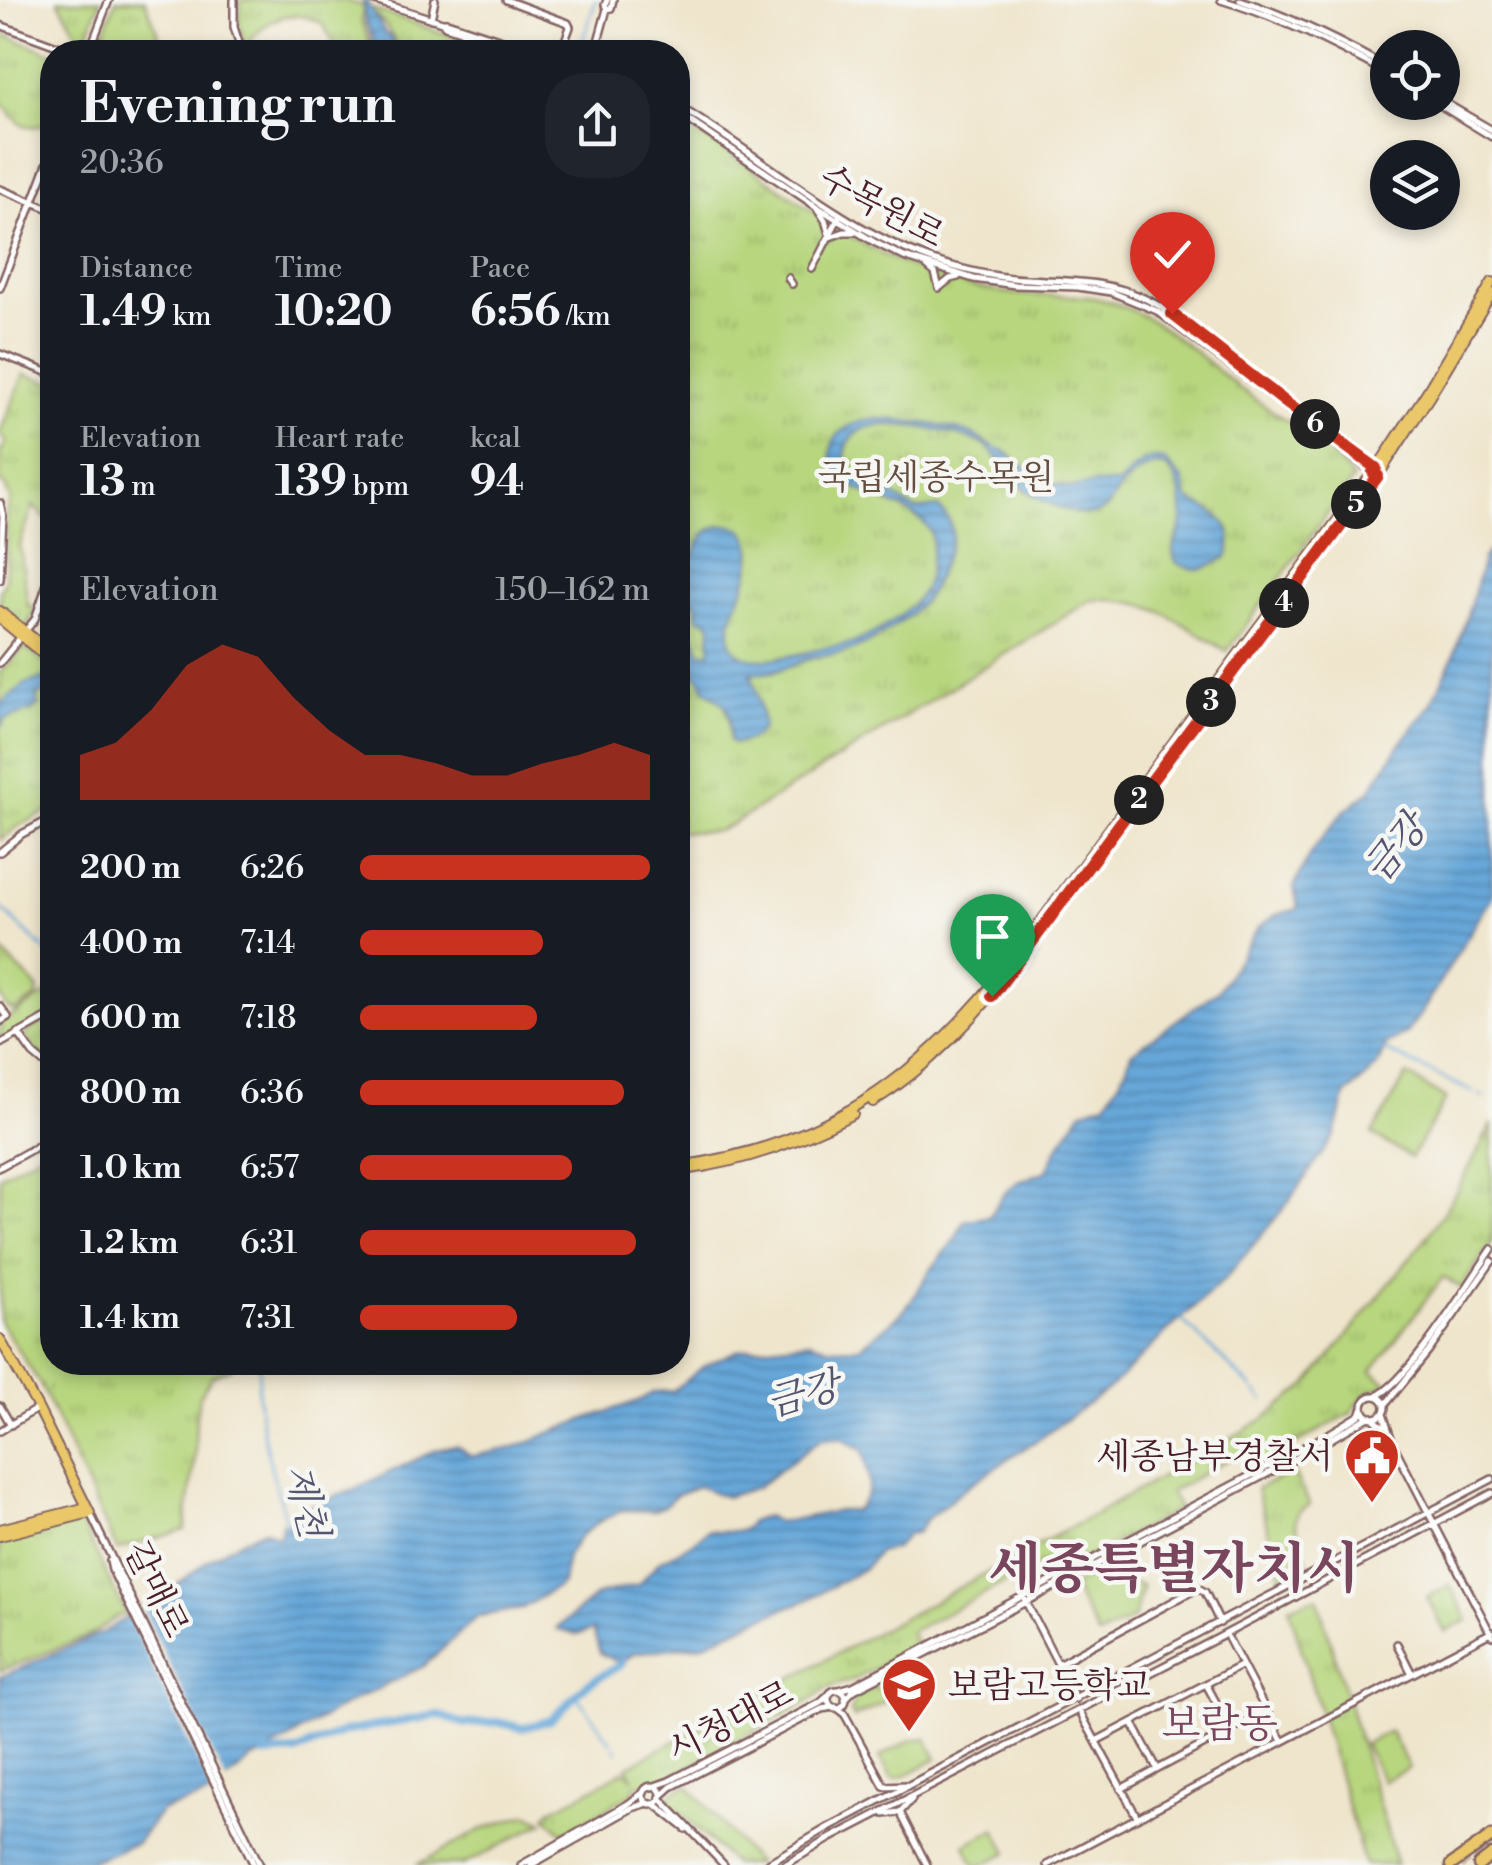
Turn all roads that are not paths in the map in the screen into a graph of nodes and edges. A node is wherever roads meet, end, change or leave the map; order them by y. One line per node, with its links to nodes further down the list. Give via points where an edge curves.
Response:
1 (109, 0): 14 (street)
2 (234, 0): 15 (street)
3 (373, 0): 9 (street)
4 (436, 0): 10 (street)
5 (506, 0): 18 (street, via 568,23)
6 (610, 0): 19 (street)
7 (1221, 0): 21 (street, via 1284,20)
8 (1240, 0): 20 (street)
9 (391, 3): 10 (street)
10 (432, 19): 11 (street)
11 (442, 22): 16 (street); 17 (street)
12 (0, 25): 13 (street)
13 (40, 40)
14 (94, 40)
15 (238, 40)
16 (487, 40)
17 (502, 40)
18 (565, 40)
19 (598, 40)
20 (1370, 60)
21 (1370, 62)
22 (1460, 112): 26 (street)
23 (1460, 116): 26 (street)
24 (690, 118): 31 (street, 수목원로)
25 (690, 118): 32 (street, 수목원로)
26 (1492, 133)
27 (40, 183): 29 (street)
28 (0, 190): 29 (street)
29 (33, 202): 30 (street); 39 (street)
30 (40, 205)
31 (814, 205): 32 (street, 수목원로); 34 (street)
32 (839, 217): 33 (street, 수목원로); 34 (street); 44 (street, 수목원로, via 908,252 970,271 1094,282 1132,292 1172,314)
33 (859, 233): 34 (street); 35 (street, 수목원로)
34 (830, 237): 36 (street)
35 (920, 262): 37 (street, 수목원로); 37 (street, via 940,288)
36 (812, 269)
37 (966, 276): 44 (street, 수목원로, via 1100,290 1141,303)
38 (1492, 282): 43 (main road)
39 (0, 288)
40 (1492, 293): 45 (main road)
41 (0, 354): 42 (street)
42 (40, 369)
43 (1384, 457): 44 (street); 45 (main road)
44 (1360, 460): 45 (street, 수목원로); 46 (street)
45 (1377, 472): 46 (main road); 66 (main road, via 967,1024 890,1091 829,1127 740,1160)
46 (1365, 482): 64 (main road, via 964,1020 887,1086 826,1122)
47 (0, 503): 48 (street)
48 (0, 580)
49 (40, 608): 51 (street)
50 (0, 615): 51 (main road)
51 (24, 635): 52 (main road); 53 (main road); 54 (street)
52 (40, 645)
53 (40, 650)
54 (0, 663)
55 (40, 824): 56 (street)
56 (3, 850)
57 (0, 1006): 59 (street, via 8,1017)
58 (40, 1021): 60 (street)
59 (0, 1022)
60 (18, 1033): 61 (street); 62 (street)
61 (0, 1044)
62 (40, 1060)
63 (40, 1144): 65 (street)
64 (690, 1165)
65 (0, 1166)
66 (690, 1166)
67 (1492, 1249): 70 (street, via 1413,1362)
68 (1492, 1261): 74 (street)
69 (0, 1339): 73 (main road, 갈매로)
70 (1376, 1396): 72 (street); 74 (street)
71 (0, 1406): 76 (street)
72 (1363, 1407): 75 (street); 85 (street, 시청대로, via 1327,1435)
73 (38, 1408): 76 (street); 81 (main road, 갈매로)
74 (1384, 1408): 75 (street); 78 (street)
75 (1371, 1417): 78 (street); 85 (street, 시청대로)
76 (11, 1424): 77 (street)
77 (0, 1431)
78 (1393, 1444): 82 (street)
79 (1492, 1479): 82 (street)
80 (1492, 1493): 83 (street)
81 (88, 1510): 84 (main road); 124 (street, 갈매로)
82 (1428, 1513): 83 (street); 86 (street)
83 (1433, 1523): 87 (street); 88 (street)
84 (0, 1533)
85 (1024, 1600): 92 (street); 96 (street, 시청대로); 99 (street, 시청대로, via 854,1690)
86 (1220, 1623): 92 (street, via 1198,1588); 98 (street)
87 (1234, 1629): 89 (street); 90 (street)
88 (1491, 1634): 94 (street)
89 (1228, 1638): 90 (street); 93 (street)
90 (1216, 1639): 100 (street)
91 (1397, 1644): 94 (street)
92 (1058, 1664): 98 (street)
93 (1242, 1665): 95 (street); 102 (street)
94 (1412, 1674): 109 (street)
95 (1206, 1684): 105 (street); 106 (street)
96 (839, 1690): 97 (street); 99 (street)
97 (828, 1696): 101 (street); 113 (street, 시청대로)
98 (1076, 1699): 111 (street)
99 (845, 1701): 101 (street); 107 (street)
100 (1094, 1701): 103 (street); 104 (street)
101 (834, 1707): 107 (street); 117 (street, 시청대로, via 688,1778)
102 (1266, 1710): 106 (street); 109 (street)
103 (1081, 1714): 104 (street); 108 (street)
104 (1066, 1716): 116 (street)
105 (1132, 1722): 108 (street); 110 (street)
106 (1231, 1730): 110 (street)
107 (858, 1736): 112 (street)
108 (1096, 1741): 114 (street)
109 (1282, 1741): 121 (street)
110 (1158, 1769): 114 (street)
111 (914, 1784): 112 (street); 118 (street)
112 (884, 1786): 118 (street)
113 (652, 1787): 115 (street, 시청대로); 117 (street, via 659,1791)
114 (1122, 1789): 121 (street)
115 (644, 1792): 117 (street, via 644,1800); 125 (street, 시청대로)
116 (918, 1794): 119 (street); 120 (street)
117 (656, 1801): 126 (street, 시청대로); 127 (street)
118 (868, 1808): 128 (street)
119 (900, 1812): 120 (street); 130 (street)
120 (872, 1817): 129 (street)
121 (1137, 1818): 131 (street)
122 (1492, 1836): 132 (highway)
123 (1492, 1855): 133 (highway)
124 (257, 1865)
125 (521, 1865)
126 (531, 1865)
127 (724, 1865)
128 (766, 1865)
129 (785, 1865)
130 (927, 1865)
131 (1047, 1865)
132 (1451, 1865)
133 (1479, 1865)

